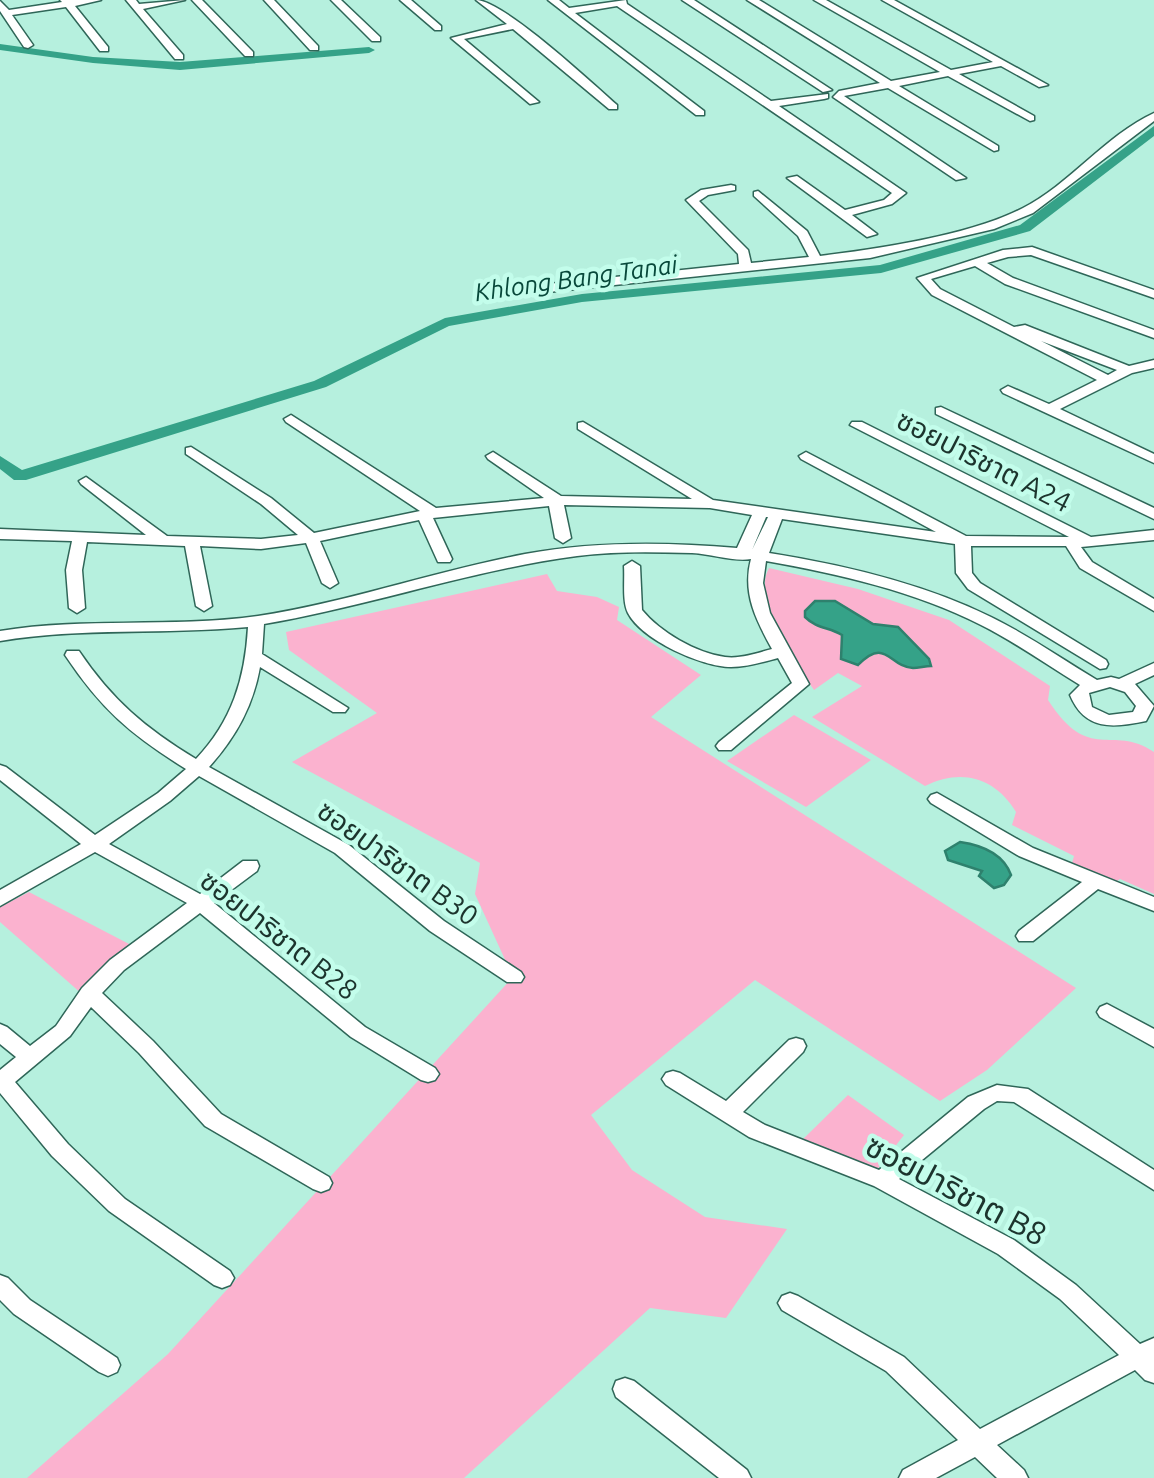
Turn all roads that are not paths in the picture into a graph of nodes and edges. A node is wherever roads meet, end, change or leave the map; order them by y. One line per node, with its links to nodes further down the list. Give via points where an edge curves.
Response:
1 (96, 0): 15 (street)
2 (180, 0): 16 (street)
3 (197, 0): 25 (street)
4 (269, 0): 23 (street)
5 (336, 0): 21 (street)
6 (405, 0): 20 (street)
7 (481, 0): 19 (street)
8 (553, 0): 18 (street)
9 (634, 0): 14 (street)
10 (687, 0): 31 (street)
11 (752, 0): 29 (street)
12 (819, 0): 28 (street)
13 (887, 0): 27 (street)
14 (616, 1): 18 (street); 33 (street)
15 (66, 2): 17 (street); 24 (street)
16 (134, 3): 26 (street)
17 (3, 9): 22 (street)
18 (567, 11): 35 (street)
19 (516, 25): 32 (street, via 456,38); 34 (street)
20 (438, 28)
21 (376, 40)
22 (28, 45)
23 (314, 48)
24 (104, 49)
25 (248, 54)
26 (179, 57)
27 (1003, 63): 28 (street); 30 (street)
28 (948, 73): 29 (street); 37 (street)
29 (888, 84): 31 (street); 38 (street)
30 (1043, 84)
31 (833, 94): 33 (street); 40 (street)
32 (534, 102)
33 (770, 104): 43 (street, via 900,193)
34 (613, 108)
35 (700, 114)
36 (1154, 116): 45 (street, via 1014,218)
37 (1030, 118)
38 (994, 148)
39 (793, 178): 43 (street)
40 (960, 178)
41 (731, 188): 47 (street, via 692,200 744,254)
42 (758, 194): 45 (street, via 803,234)
43 (846, 212): 44 (street)
44 (872, 234)
45 (816, 262): 47 (street)
46 (976, 262): 49 (street, via 1018,251 1043,254); 50 (street, via 923,278 936,292); 51 (street)
47 (745, 268): 48 (street)
48 (548, 288)
49 (1154, 294)
50 (1005, 325): 53 (street); 54 (street)
51 (1154, 334)
52 (1154, 364): 53 (street)
53 (1128, 370): 54 (street)
54 (1109, 381): 56 (street)
55 (1008, 390): 56 (street)
56 (1050, 409): 64 (street)
57 (941, 411): 70 (street)
58 (291, 419): 68 (street)
59 (856, 425): 78 (street, ซอยปาริชาต A24)
60 (583, 426): 67 (street)
61 (191, 451): 74 (street)
62 (493, 456): 66 (street)
63 (806, 456): 76 (street)
64 (1154, 459)
65 (86, 481): 77 (street)
66 (555, 499): 67 (street); 68 (street); 75 (street)
67 (710, 504): 69 (street)
68 (429, 514): 74 (street); 82 (street)
69 (768, 514): 76 (street); 81 (street)
70 (1154, 514)
71 (0, 534): 73 (street)
72 (1154, 534): 78 (street)
73 (81, 535): 77 (street); 87 (street, via 74,570)
74 (310, 538): 80 (street); 84 (street)
75 (563, 538)
76 (964, 541): 79 (street); 93 (street, via 964,572 974,586)
77 (165, 542): 80 (street)
78 (1090, 542): 79 (street)
79 (1071, 543): 86 (street, via 1086,565)
80 (192, 544): 85 (street)
81 (749, 557): 88 (street, via 658,548 532,558); 90 (street, via 756,597); 95 (street, via 902,587 968,613)
82 (444, 560)
83 (632, 566): 90 (street, via 634,610 652,628 726,662)
84 (330, 584)
85 (204, 606)
86 (1154, 606)
87 (78, 608)
88 (256, 621): 89 (street, via 67,626); 92 (street)
89 (0, 636)
90 (782, 652): 100 (street, via 799,671 800,684)
91 (72, 655): 101 (street, ซอยปาริชาต B30, via 90,686 121,716)
92 (255, 657): 98 (street); 101 (street, via 236,720)
93 (1100, 664)
94 (1154, 668): 96 (street)
95 (1090, 684): 96 (street); 99 (street, via 1079,696 1094,717)
96 (1122, 684): 97 (street)
97 (1146, 690): 99 (street)
98 (339, 708)
99 (1147, 721)
100 (725, 746)
101 (197, 766): 104 (street, via 151,810); 112 (street, ซอยปาริชาต B30, via 340,848)
102 (0, 771): 104 (street, ซอยปาริชาต B28)
103 (936, 799): 107 (street, via 1026,852)
104 (93, 842): 108 (street); 109 (street, ซอยปาริชาต B28)
105 (250, 866): 109 (street)
106 (0, 874): 108 (street)
107 (1094, 882): 110 (street); 111 (street)
108 (8, 894)
109 (201, 903): 113 (street); 119 (street, ซอยปาริชาต B28, via 358,1032)
110 (1154, 904)
111 (1026, 936)
112 (514, 977)
113 (89, 993): 118 (street, via 62,1031); 125 (street, via 213,1120)
114 (1107, 1012): 116 (street)
115 (0, 1032): 118 (street)
116 (1154, 1039)
117 (796, 1046): 122 (street)
118 (31, 1058): 121 (street)
119 (428, 1074)
120 (673, 1078): 122 (street, ซอยปาริชาต B8)
121 (1, 1081): 126 (street, via 116,1205)
122 (728, 1113): 123 (street, ซอยปาริชาต B8, via 780,1142)
123 (882, 1180): 124 (street, via 976,1103 1003,1090); 129 (street, ซอยปาริชาต B8, via 1006,1246)
124 (1154, 1182)
125 (321, 1183)
126 (222, 1278)
127 (0, 1286): 130 (street)
128 (790, 1303): 132 (street, via 895,1364)
129 (1149, 1359): 132 (street)
130 (108, 1365)
131 (625, 1389): 133 (street)
132 (979, 1442): 134 (street); 135 (street)
133 (738, 1478)
134 (912, 1478)
135 (1015, 1478)

